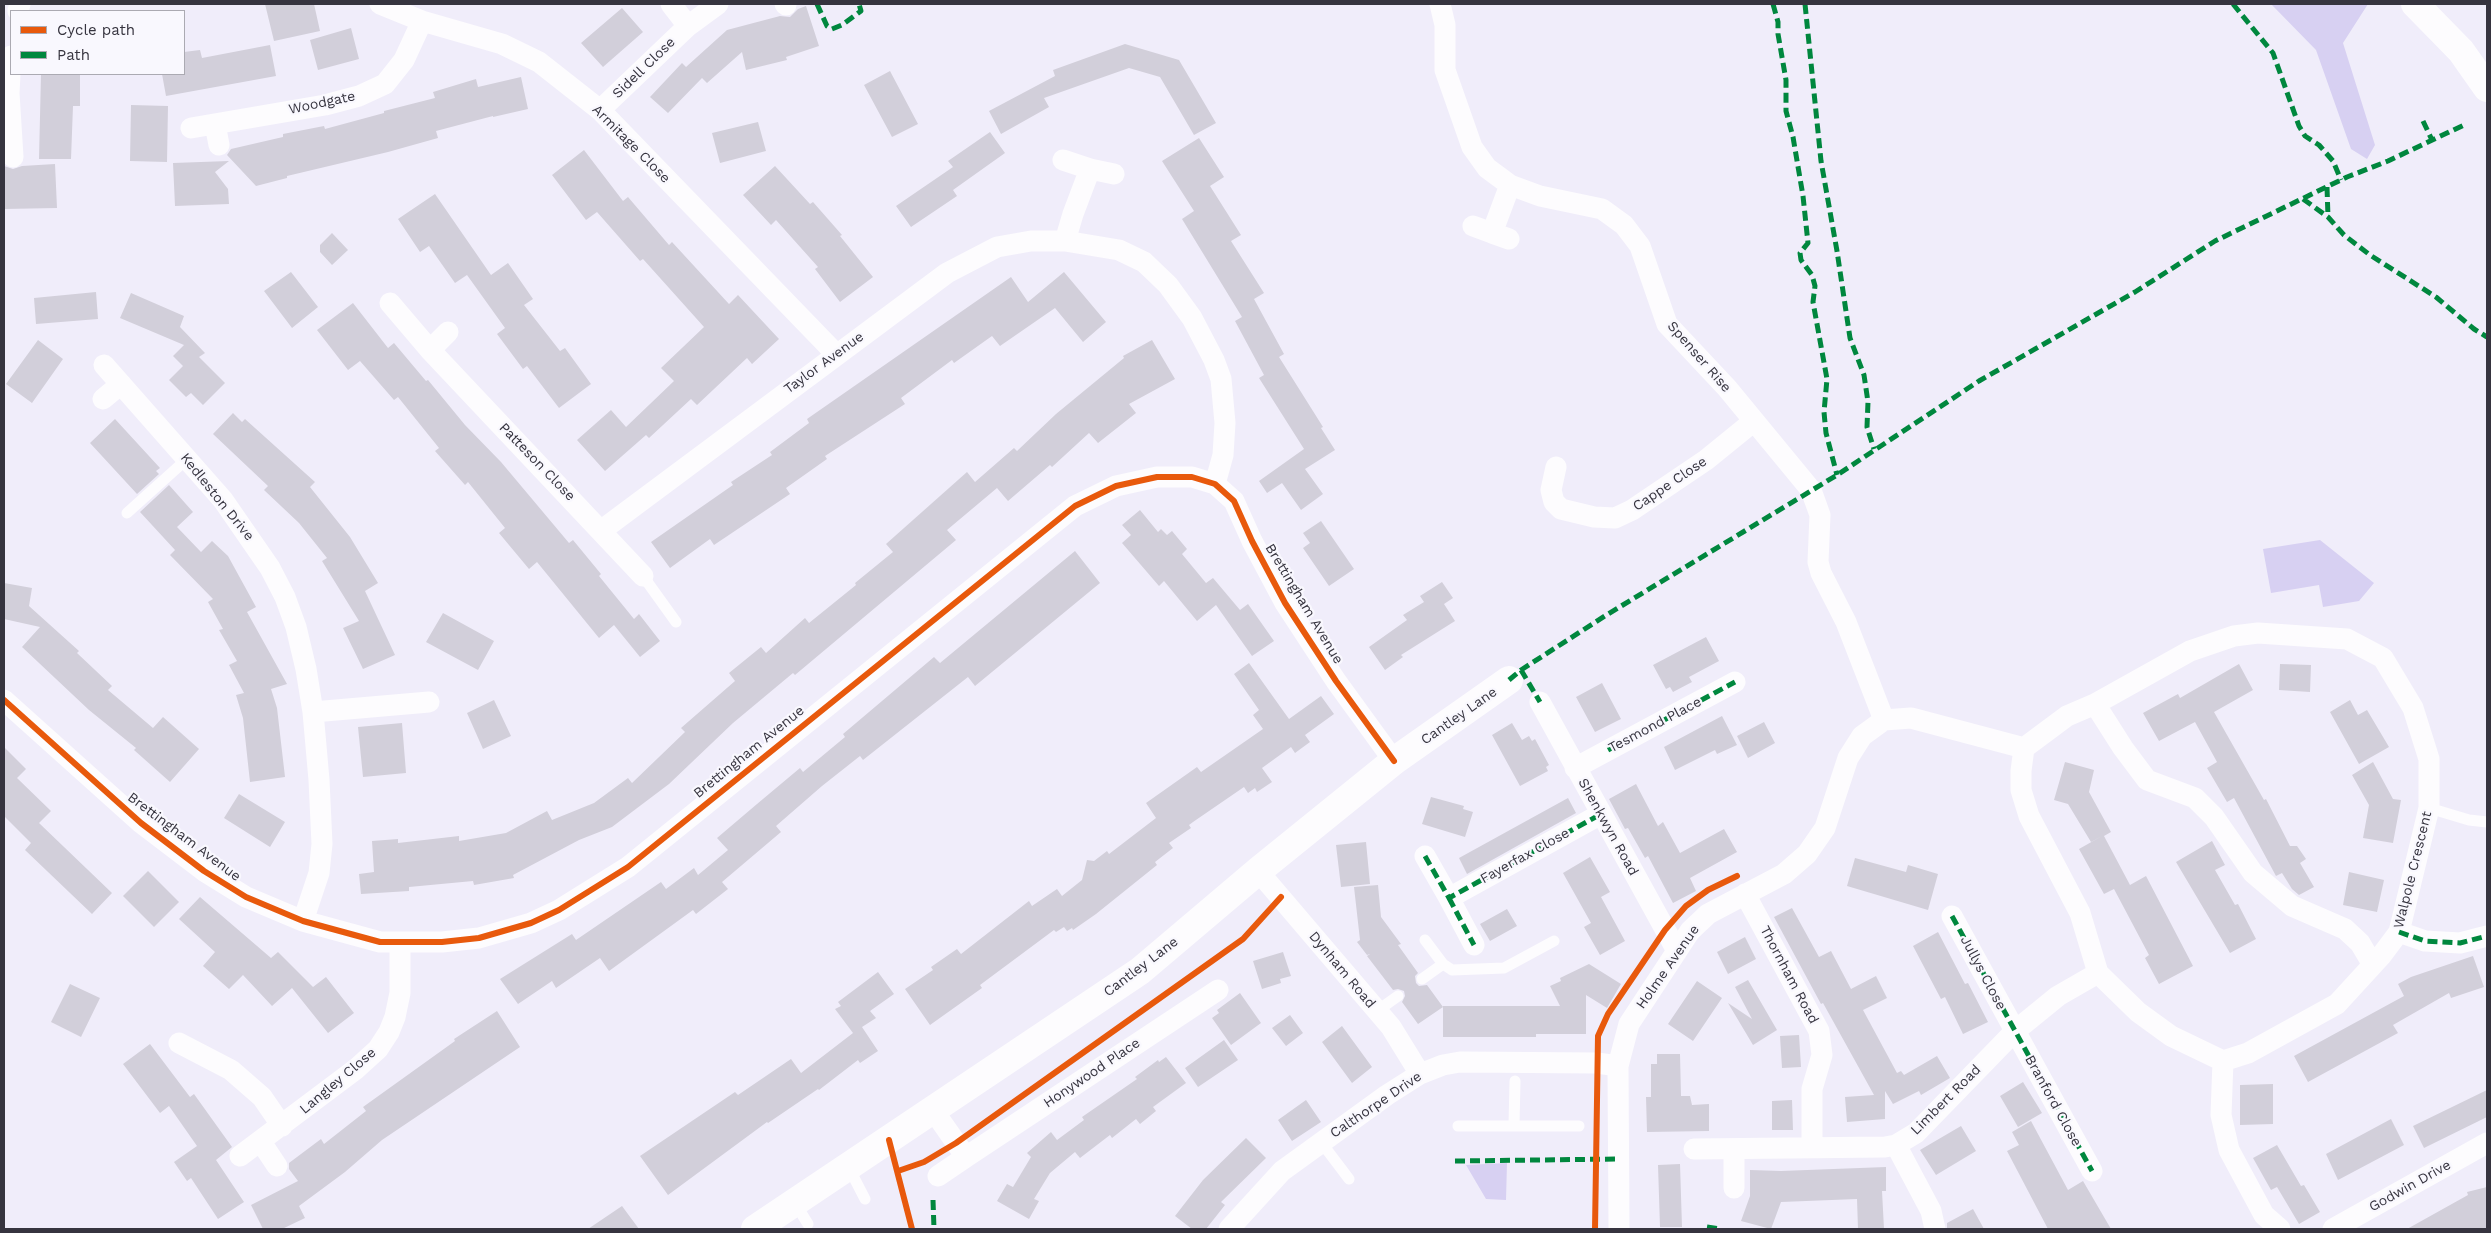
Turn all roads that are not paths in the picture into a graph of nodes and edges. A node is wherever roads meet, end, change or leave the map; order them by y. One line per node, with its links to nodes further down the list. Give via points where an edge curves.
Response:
1 (380, 4): 6 (street, Armitage Close)
2 (671, 4): 7 (street, Sidell Close)
3 (718, 4): 7 (street, Sidell Close)
4 (1440, 4): 19 (street, Spenser Rise, via 1445,25 1444,70 1472,147 1487,168)
5 (2415, 4): 9 (main road, via 2461,50)
6 (422, 20): 10 (street, Armitage Close, via 502,44 538,62); 11 (street, Woodgate, via 404,60 385,84 325,105)
7 (688, 26): 10 (street, Sidell Close)
8 (10, 74): 12 (street)
9 (2487, 88)
10 (600, 110): 25 (street, Armitage Close)
11 (215, 124): 13 (street, Woodgate); 14 (street)
12 (7, 127): 15 (street)
13 (191, 128)
14 (218, 145)
15 (13, 157)
16 (1063, 160): 17 (street)
17 (1090, 169): 18 (street); 21 (street)
18 (1114, 174)
19 (1510, 185): 20 (street); 29 (street, Spenser Rise, via 1540,196 1602,209 1624,225 1640,246 1667,324)
20 (1491, 233)
21 (1065, 241): 25 (street, Taylor Avenue, via 1031,241 997,247 947,273); 32 (street, Taylor Avenue, via 1119,250 1144,262 1168,286 1192,318 1221,379 1224,454)
22 (390, 303): 24 (street, Patteson Close)
23 (448, 332): 24 (street)
24 (430, 350): 34 (street, Patteson Close)
25 (836, 354): 34 (street, Taylor Avenue)
26 (104, 365): 27 (street, Kedleston Drive)
27 (120, 384): 28 (street); 30 (street, Kedleston Drive)
28 (103, 399)
29 (1754, 421): 31 (street, Cappe Close, via 1692,470 1615,518 1561,509 1554,502 1551,490); 44 (street, Spenser Rise, via 1811,490 1820,515 1818,562 1821,573 1846,622)
30 (187, 459): 33 (lane); 43 (street, Kedleston Drive, via 255,543 285,597 304,660)
31 (1556, 467)
32 (1215, 484): 46 (street, Brettingham Avenue, via 1234,501 1285,603); 61 (street, Brettingham Avenue, via 1192,477 1157,477 1116,486 1075,506 628,867 559,910 531,923 479,938)
33 (127, 513)
34 (602, 530): 35 (street, Patteson Close)
35 (643, 576): 36 (lane)
36 (676, 622)
37 (1509, 680): 46 (main road, Cantley Lane)
38 (1735, 682): 47 (street, Tesmond Place)
39 (4, 700): 56 (street, Brettingham Avenue, via 141,823 204,871 246,897)
40 (429, 702): 43 (street)
41 (1540, 702): 47 (street, Shenkwyn Road)
42 (2096, 704): 45 (street, Walpole Crescent, via 2067,716); 48 (street, Walpole Crescent, via 2190,651 2234,636 2258,633 2347,639 2383,658 2413,708 2429,759); 65 (street, via 2147,780 2195,798 2214,817 2253,873 2292,906 2345,929 2360,943)
43 (313, 712): 56 (street, Kedleston Drive, via 322,844 319,873)
44 (1884, 720): 45 (street, via 1911,718); 53 (street, Holme Avenue, via 1862,736 1848,758 1825,828 1807,854 1784,874)
45 (2024, 748): 66 (street, via 2021,790 2029,816 2080,913)
46 (1394, 762): 52 (main road, Cantley Lane)
47 (1575, 768): 49 (street, Shenkwyn Road)
48 (2429, 808): 50 (lane); 57 (street, Walpole Crescent)
49 (1601, 814): 54 (street, Fayerfax Close); 63 (street, Shenkwyn Road)
50 (2487, 822)
51 (1425, 856): 54 (street)
52 (1258, 871): 70 (street, Dynham Road); 77 (main road, Cantley Lane, via 1140,971)
53 (1745, 894): 63 (street, Holme Avenue, via 1708,914 1690,931); 86 (street, Thornham Road, via 1819,1031 1822,1055 1812,1089)
54 (1449, 898): 62 (street)
55 (1952, 916): 71 (street, Jullys Close)
56 (303, 921): 61 (street, Brettingham Avenue, via 359,938)
57 (2399, 932): 58 (street, via 2425,941 2460,944); 65 (street, Walpole Crescent)
58 (2487, 936)
59 (1426, 940): 64 (lane)
60 (1554, 941): 64 (lane, via 1504,968 1452,970)
61 (400, 942): 79 (street, Langley Close, via 400,993 389,1032 378,1049 356,1069)
62 (1474, 945)
63 (1677, 951): 74 (street, Holme Avenue, via 1629,1024)
64 (1443, 964): 67 (lane)
65 (2373, 965): 73 (street, Walpole Crescent, via 2337,1004 2248,1053)
66 (2098, 973): 71 (street, Limbert Road, via 2058,996); 73 (street, via 2138,1012 2170,1036)
67 (1422, 979)
68 (1218, 990): 90 (street, Honywood Place)
69 (1398, 996): 70 (lane)
70 (1377, 1011): 75 (street, Dynham Road, via 1391,1027)
71 (2015, 1031): 85 (street, Limbert Road, via 1916,1133); 93 (street, Branford Close)
72 (185, 1053): 79 (street, via 231,1070 262,1097)
73 (2223, 1061): 102 (street, via 2221,1115 2230,1150 2264,1215)
74 (1618, 1066): 75 (street, Calthorpe Drive, via 1460,1062); 100 (street, Holme Avenue)
75 (1420, 1074): 83 (street, Calthorpe Drive)
76 (1515, 1081): 78 (lane)
77 (933, 1110): 90 (street); 92 (main road, Cantley Lane)
78 (1514, 1125): 80 (lane); 81 (lane)
79 (282, 1126): 82 (street, Langley Close)
80 (1458, 1126)
81 (1579, 1126)
82 (261, 1142): 89 (street, Langley Close); 91 (street)
83 (1321, 1142): 95 (lane); 99 (street, Calthorpe Drive, via 1282,1171)
84 (2487, 1144): 103 (street, Godwin Drive)
85 (1896, 1145): 86 (street, Limbert Road); 101 (street, via 1931,1210)
86 (1812, 1147): 88 (street, Limbert Road)
87 (1694, 1149): 88 (street, Limbert Road)
88 (1734, 1149): 96 (street)
89 (240, 1156)
90 (966, 1157): 94 (street, Honywood Place)
91 (277, 1166)
92 (849, 1168): 97 (lane); 98 (main road, Cantley Lane, via 802,1213)
93 (2092, 1171)
94 (938, 1176)
95 (1349, 1179)
96 (1734, 1188)
97 (865, 1199)
98 (755, 1229)
99 (1229, 1229)
100 (1619, 1229)
101 (1935, 1229)
102 (2280, 1229)
103 (2333, 1229)

